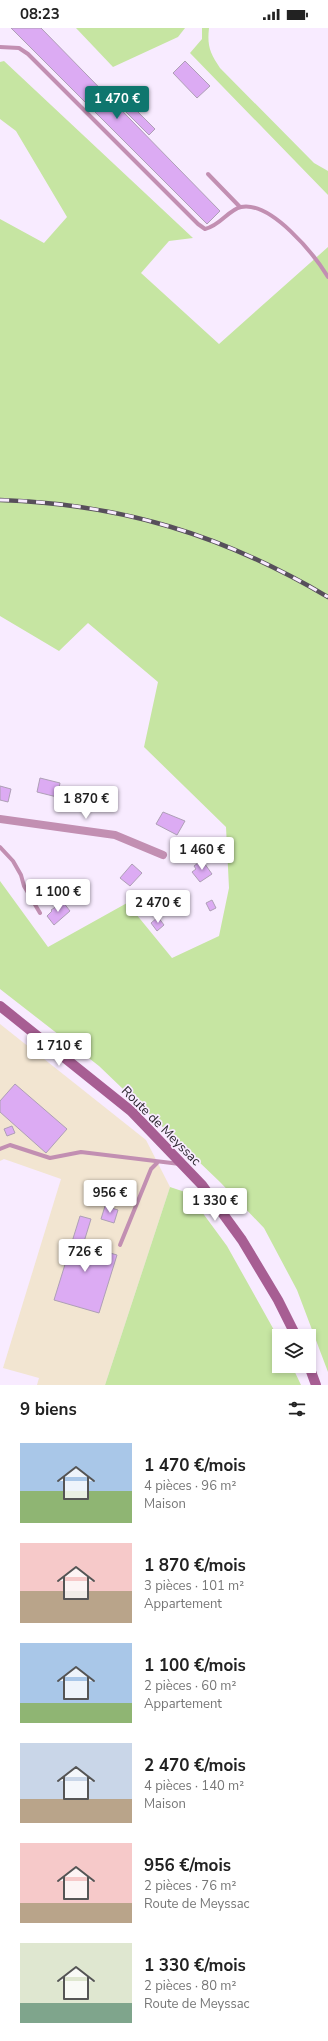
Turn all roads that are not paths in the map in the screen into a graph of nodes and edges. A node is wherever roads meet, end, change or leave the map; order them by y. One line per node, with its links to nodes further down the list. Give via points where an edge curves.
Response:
1 (0, 47): 3 (lane, via 19,48 28,54 198,224 206,229 214,227)
2 (208, 174): 3 (lane)
3 (240, 207): 4 (lane, via 255,206 286,226 320,264)
4 (328, 277)
5 (0, 819): 7 (street, via 115,835)
6 (0, 847): 8 (lane, via 14,861 24,886)
7 (163, 855)
8 (40, 913)
9 (0, 1006): 12 (main road, Route de Meyssac, via 131,1111)
10 (0, 1149): 11 (lane, via 10,1146 50,1158 82,1152)
11 (157, 1163): 12 (lane); 13 (lane, via 152,1169)
12 (182, 1165): 14 (main road, Route de Meyssac, via 202,1185 242,1240)
13 (120, 1245)
14 (292, 1329)
15 (312, 1373): 16 (main road)
16 (316, 1385)

